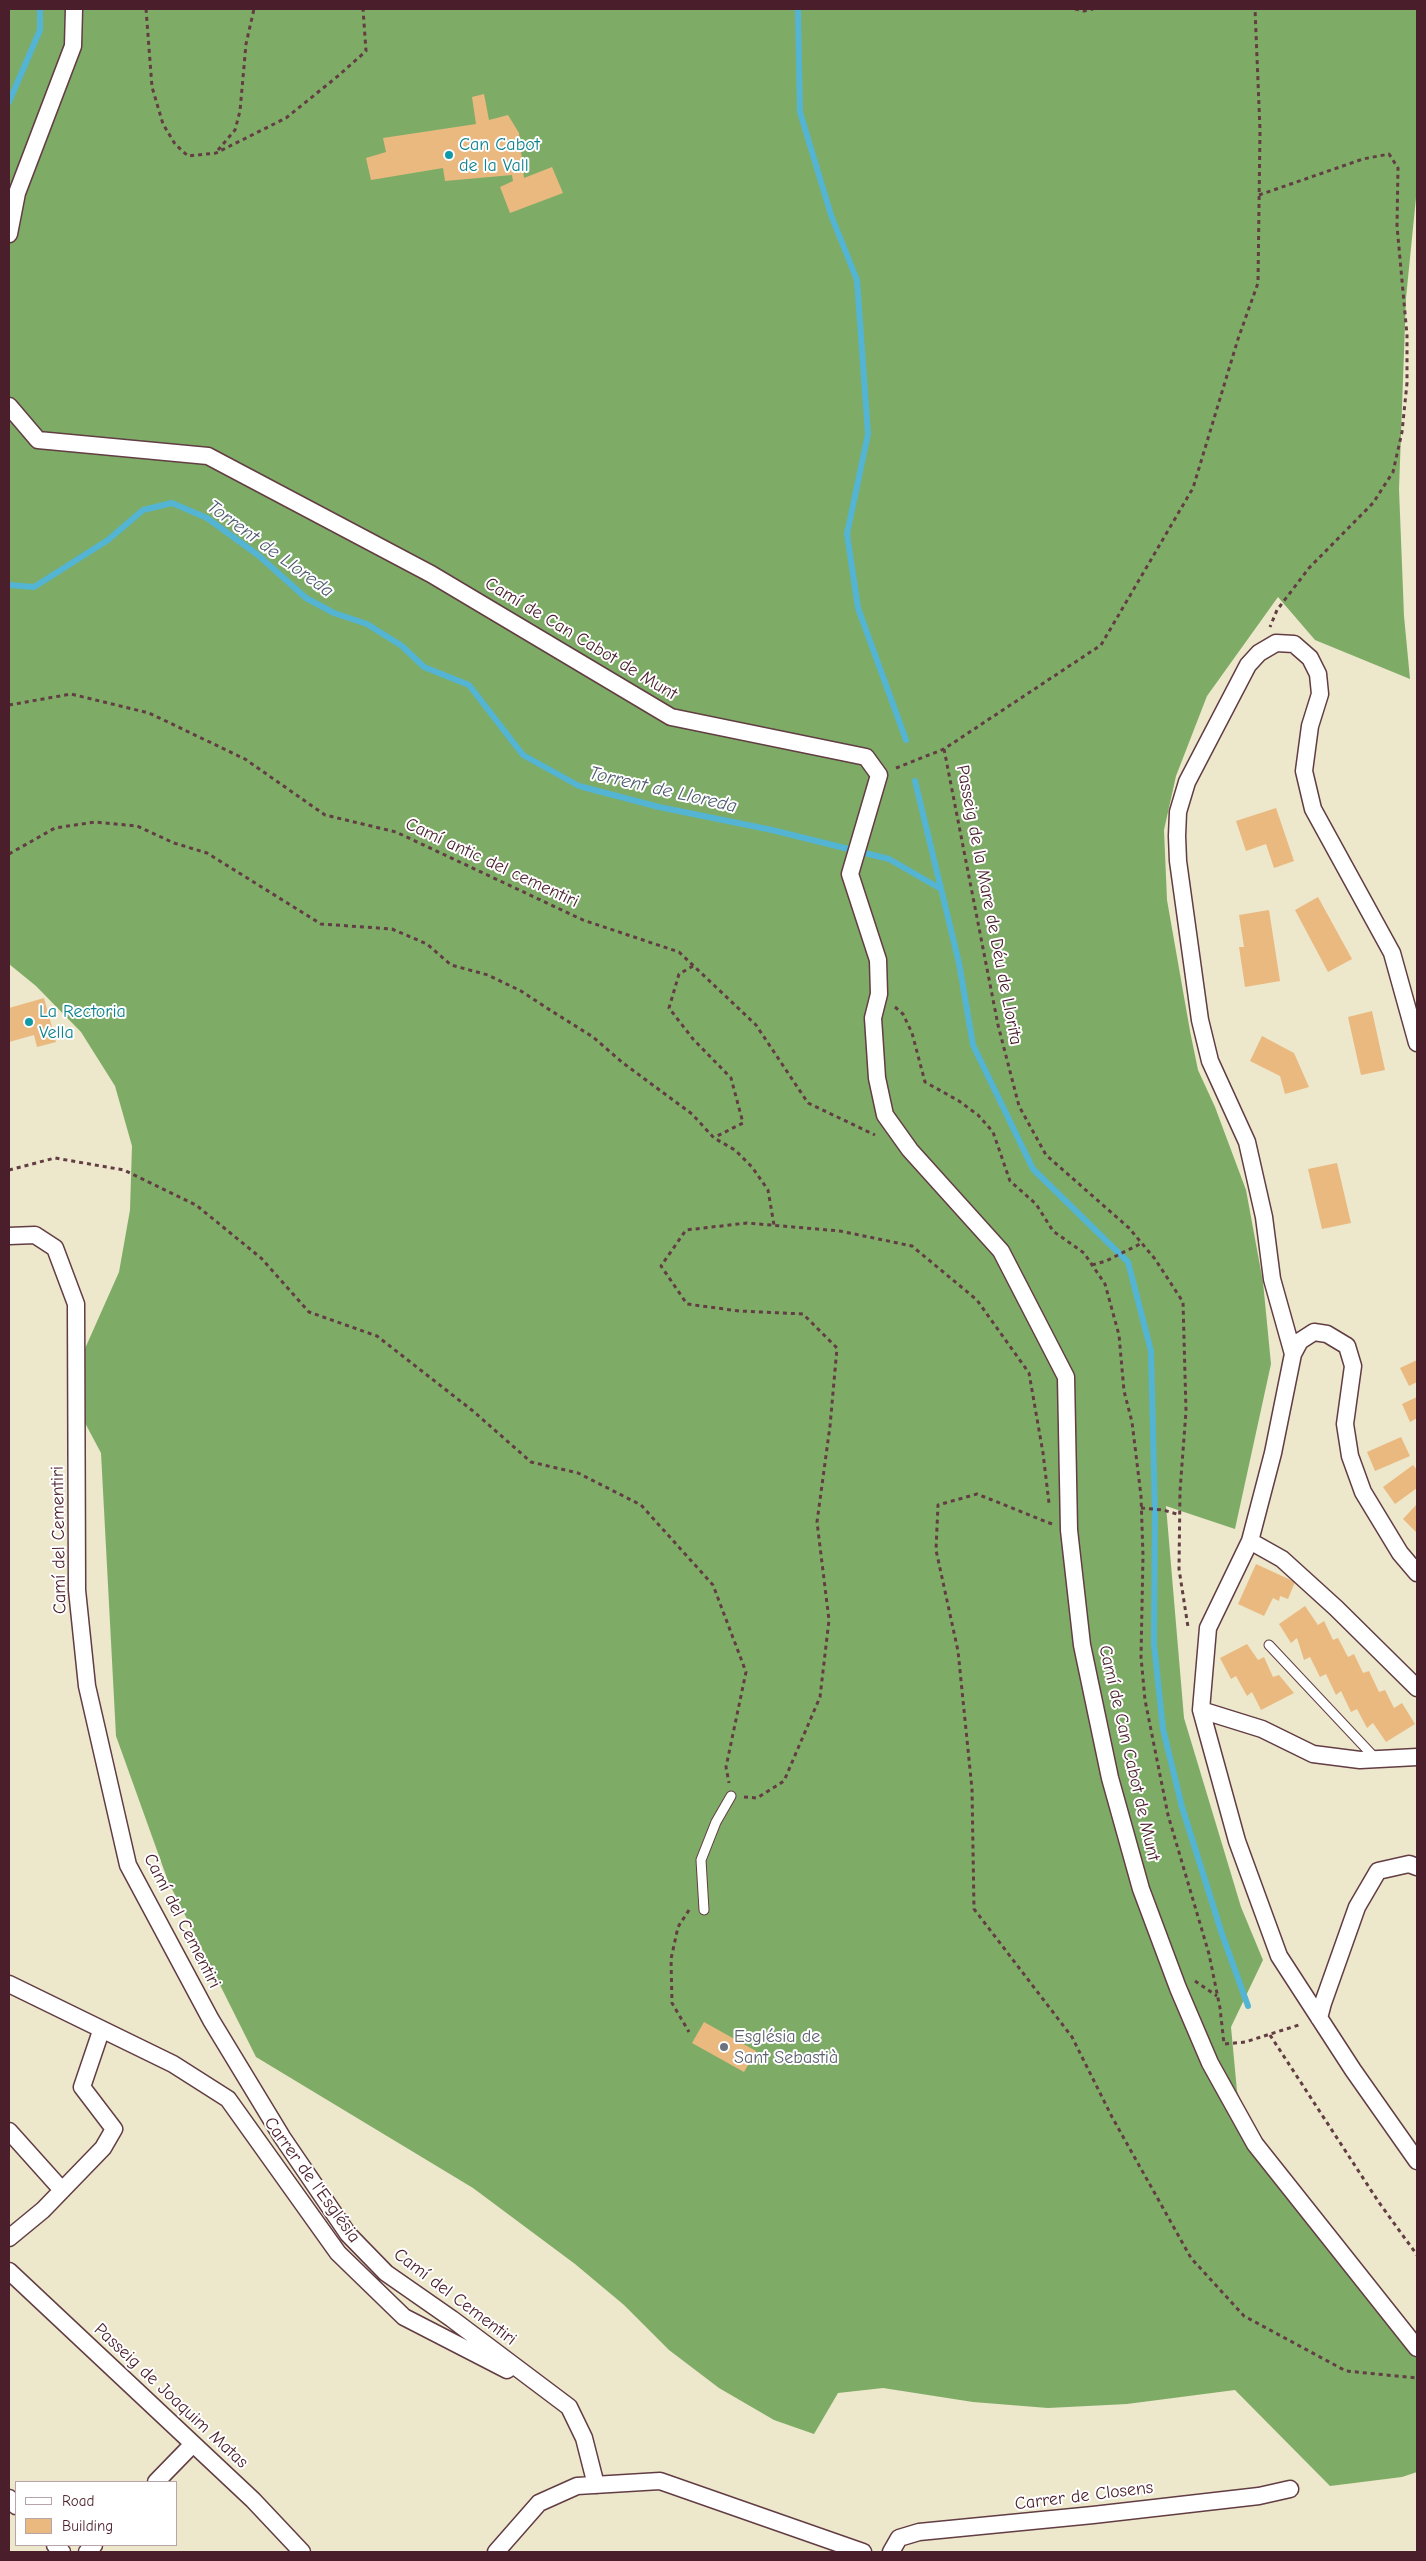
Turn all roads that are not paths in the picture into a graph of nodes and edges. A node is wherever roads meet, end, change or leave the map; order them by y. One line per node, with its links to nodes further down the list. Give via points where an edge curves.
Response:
1 (74, 9): 2 (street, via 73,46 17,193)
2 (9, 234)
3 (9, 406): 25 (street, Camí de Can Cabot de Munt, via 38,440 208,456 431,574 671,717 866,757 879,775 850,874 878,960 879,994 873,1018 877,1078 885,1116 910,1150 1001,1251 1066,1377 1069,1530 1082,1645 1110,1778 1141,1889 1210,2063 1256,2144)
4 (1417, 1043): 6 (street, via 1392,953 1313,809 1304,771 1310,726 1320,694 1318,674 1310,658 1294,644 1276,643 1259,653 1248,665 1187,782 1178,812 1178,860 1200,1020 1210,1061 1247,1142 1264,1217 1272,1279)
5 (9, 1236): 26 (street, Camí del Cementiri, via 35,1235 54,1248 76,1304 77,1590 87,1686 128,1865 211,2020 282,2137 348,2234 386,2273 452,2318)
6 (1293, 1354): 7 (street, via 1273,1453); 8 (street, via 1300,1341 1314,1332 1327,1334 1347,1346 1353,1366 1345,1424 1350,1456 1363,1492 1400,1553)
7 (1250, 1541): 10 (street, via 1282,1559); 11 (street, via 1208,1628)
8 (1417, 1573)
9 (1269, 1645): 13 (lane)
10 (1417, 1688)
11 (1201, 1710): 13 (street, via 1262,1729 1313,1754); 18 (street, via 1238,1841 1279,1956)
12 (1417, 1757): 13 (street)
13 (1376, 1759)
14 (731, 1796): 16 (lane, via 716,1822 701,1860)
15 (1417, 1867): 18 (street, via 1409,1864 1378,1871 1357,1907)
16 (704, 1910)
17 (9, 1984): 19 (street, Carrer de l'Església)
18 (1319, 2018): 21 (street)
19 (101, 2031): 22 (street, via 82,2087 114,2129 103,2148); 26 (street, Carrer de l'Església, via 173,2064 228,2099 338,2253 404,2317)
20 (9, 2131): 22 (street)
21 (1417, 2162)
22 (61, 2190): 23 (street)
23 (9, 2238)
24 (9, 2272): 27 (street, Passeig de Joaquim Matas)
25 (1417, 2348)
26 (540, 2386): 29 (street, Camí del Cementiri, via 569,2407 584,2438)
27 (193, 2444): 28 (street); 31 (street, Passeig de Joaquim Matas)
28 (157, 2481)
29 (596, 2485): 32 (street, via 577,2486 538,2503); 33 (street, via 660,2482)
30 (1290, 2489): 34 (street, Carrer de Closens, via 1259,2496 919,2532 899,2538)
31 (302, 2552)
32 (496, 2552)
33 (863, 2552)
34 (891, 2552)

